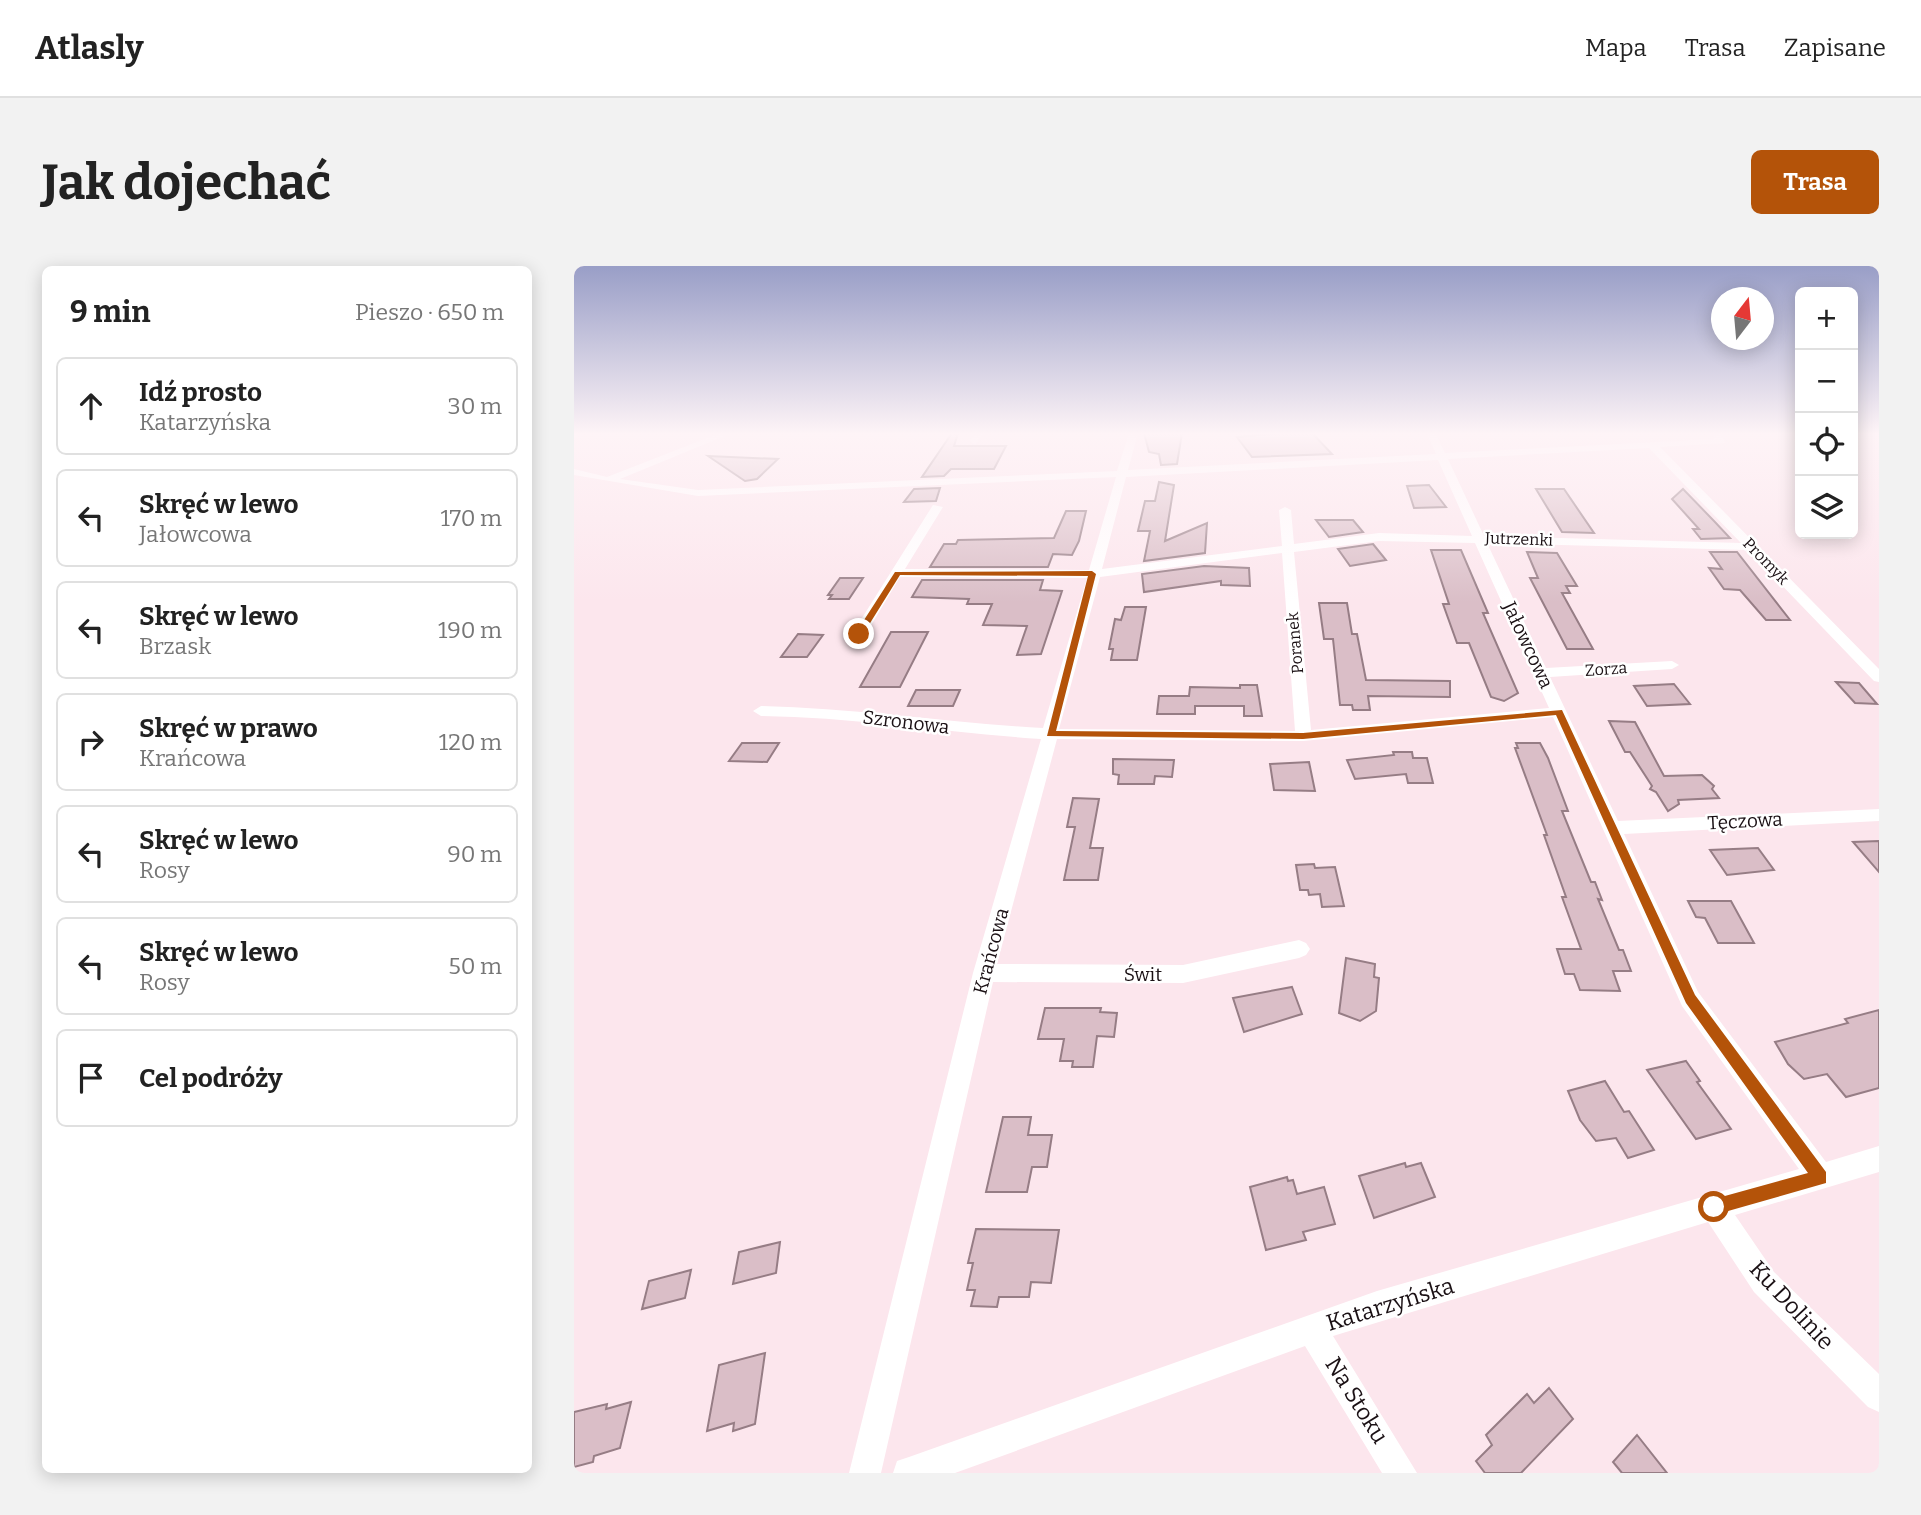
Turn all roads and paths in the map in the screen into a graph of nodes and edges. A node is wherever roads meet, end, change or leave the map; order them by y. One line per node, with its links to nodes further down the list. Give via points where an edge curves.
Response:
1 (670, 489): 2 (street, via 698,493)
2 (780, 489)
3 (1116, 489): 12 (street, Krańcowa)
4 (1457, 489): 8 (street, Jałowcowa)
5 (1695, 489): 9 (street, Promyk)
6 (937, 508): 11 (street)
7 (1285, 510): 10 (street)
8 (1479, 538): 9 (street, Jutrzenki); 10 (street, Jutrzenki, via 1379,537); 15 (street, Jałowcowa)
9 (1752, 547): 16 (street, Promyk)
10 (1288, 550): 12 (street, Jutrzenki); 20 (street, Poranek)
11 (897, 573): 12 (street, Jutrzenki); 13 (street)
12 (1092, 574): 19 (street, Krańcowa)
13 (859, 634)
14 (1672, 665): 15 (street, Zorza)
15 (1541, 673): 18 (street, Jałowcowa)
16 (1879, 678)
17 (761, 711): 19 (street, Szronowa, via 826,712 961,729)
18 (1559, 712): 20 (street); 22 (street, Jałowcowa)
19 (1050, 734): 20 (street); 24 (street, Krańcowa)
20 (1303, 736)
21 (1879, 815): 22 (street, Tęczowa)
22 (1611, 828): 26 (street, Jałowcowa, via 1690,999)
23 (1299, 949): 24 (street, Świt, via 1183,974)
24 (984, 973): 30 (street, Krańcowa)
25 (1879, 1159): 26 (street, Katarzyńska)
26 (1821, 1177): 27 (street, Katarzyńska)
27 (1714, 1207): 28 (street, Katarzyńska); 29 (street, Ku Dolinie, via 1764,1282)
28 (1311, 1328): 31 (street, Katarzyńska); 32 (street, Na Stoku)
29 (1879, 1396)
30 (865, 1473)
31 (909, 1473)
32 (1401, 1473)

